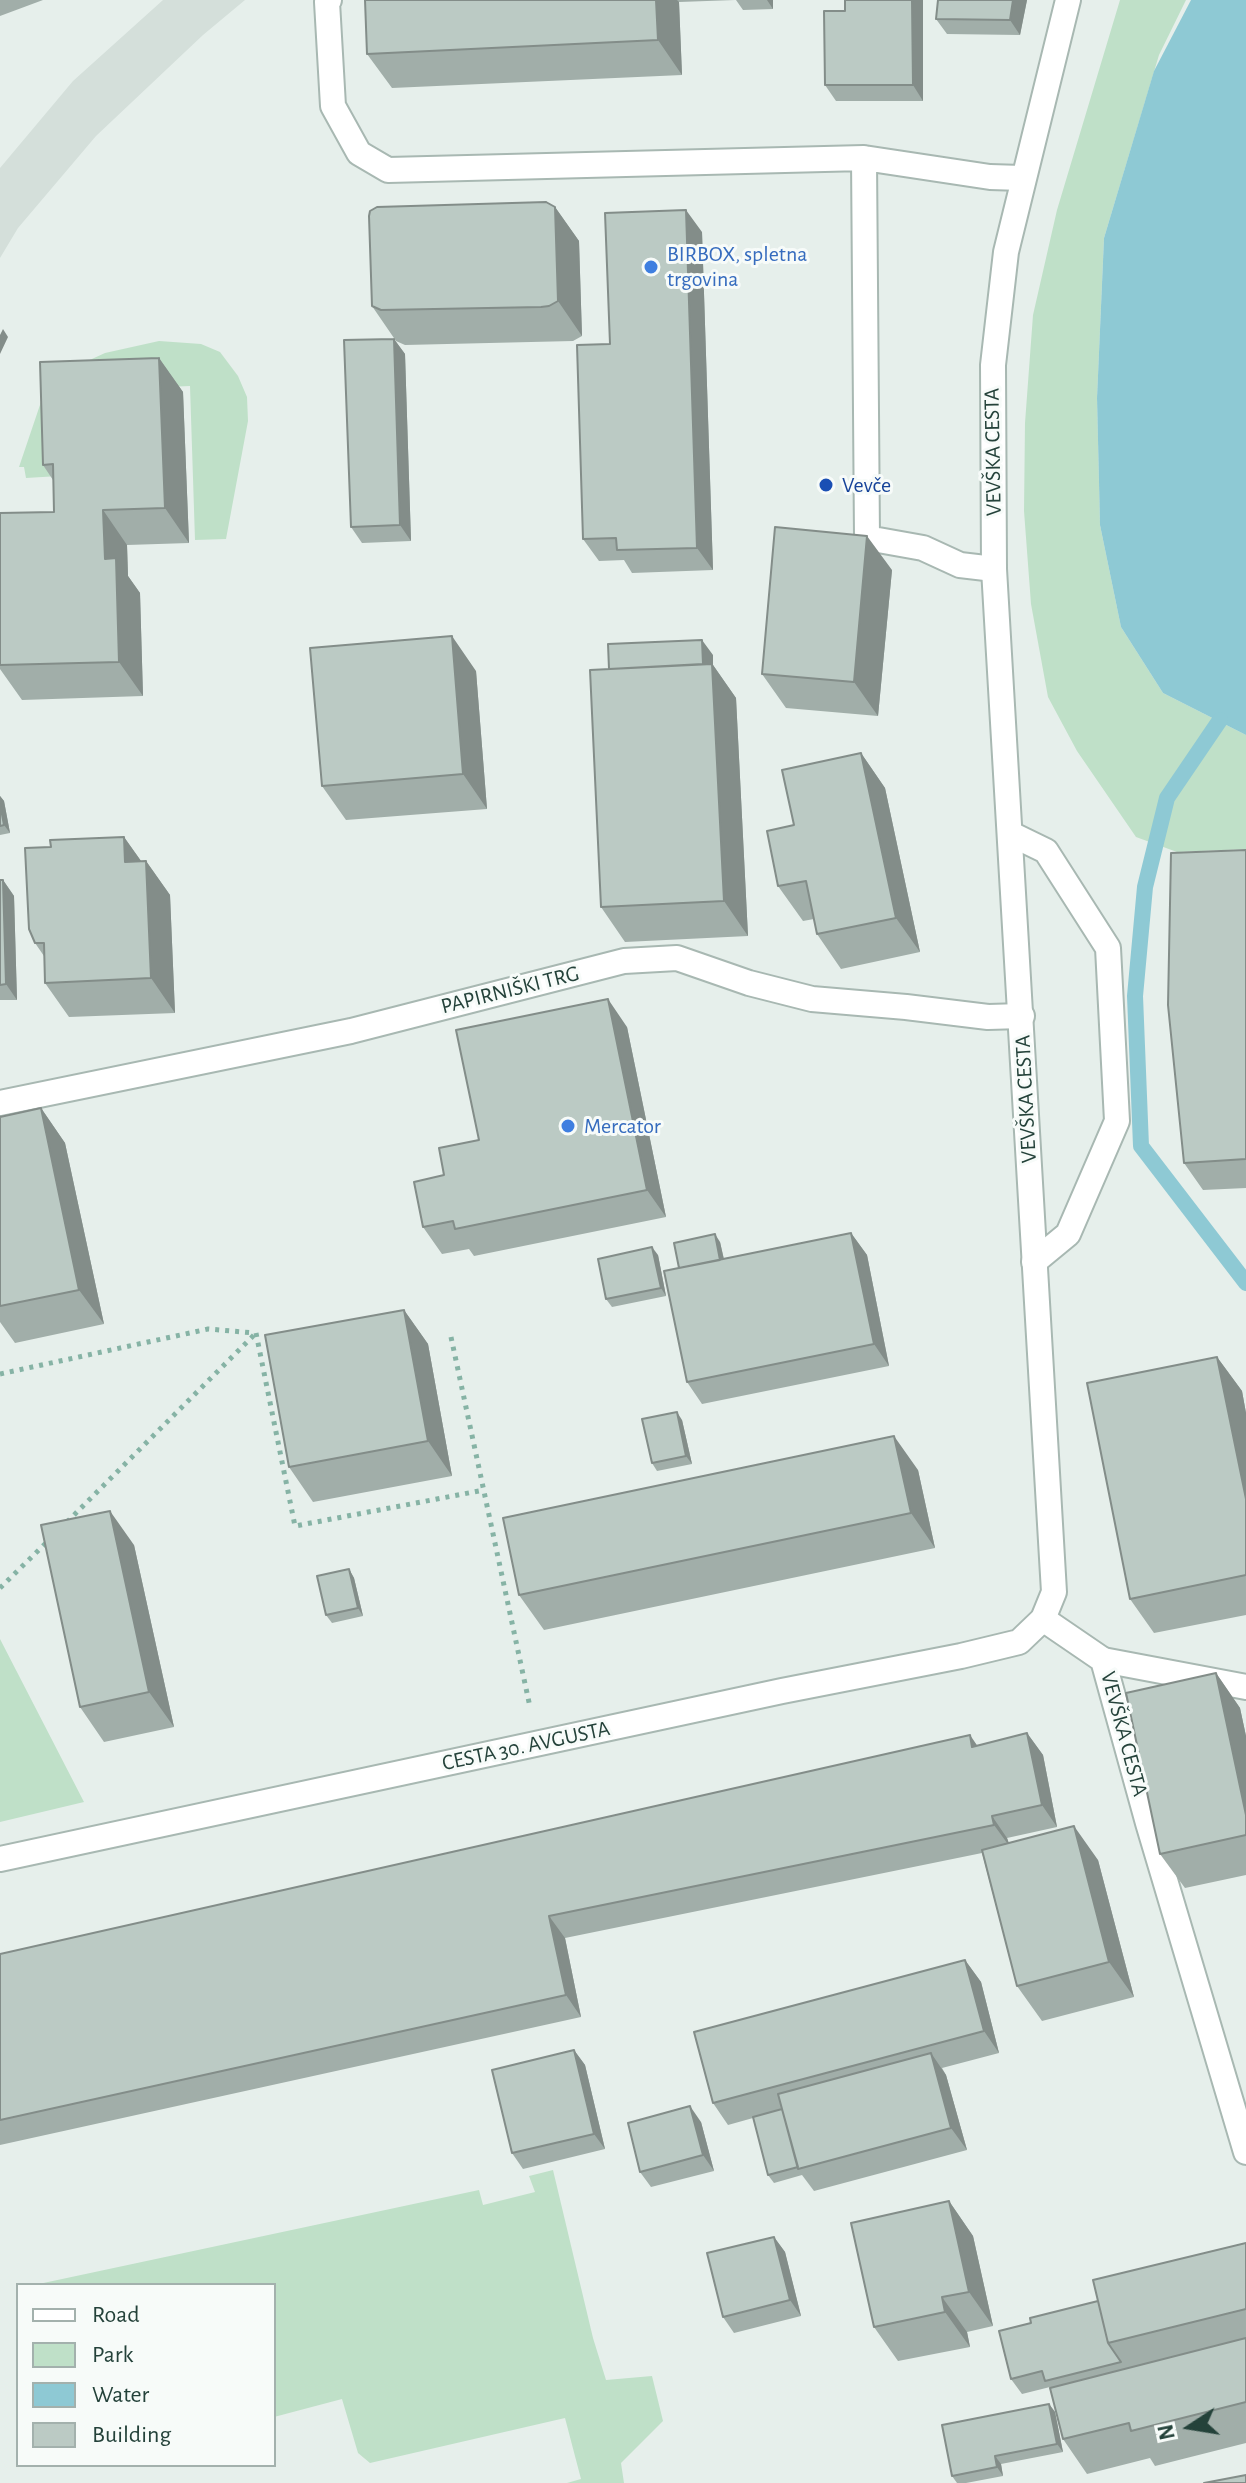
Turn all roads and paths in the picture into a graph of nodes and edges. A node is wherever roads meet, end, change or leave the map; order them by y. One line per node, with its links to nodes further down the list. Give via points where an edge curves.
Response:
1 (329, 0): 3 (street, via 333,106 359,153 388,170)
2 (1068, 0): 4 (street, VEVŠKA CESTA)
3 (864, 158): 4 (street); 5 (street, via 867,538 923,548 960,565)
4 (1022, 178): 5 (street, VEVŠKA CESTA, via 1006,252 993,365)
5 (994, 569): 6 (street, VEVŠKA CESTA)
6 (1011, 834): 7 (street, VEVŠKA CESTA); 9 (street, via 1046,851 1108,948 1110,980 1117,1121 1068,1234)
7 (1022, 1016): 8 (street, PAPIRNIŠKI TRG, via 812,999 677,958 624,961 351,1031); 9 (street, VEVŠKA CESTA)
8 (0, 1103)
9 (1034, 1262): 15 (street, VEVŠKA CESTA, via 1054,1592)
10 (256, 1333): 12 (path, via 208,1329); 13 (path, via 295,1526); 14 (path)
11 (451, 1337): 13 (path)
12 (0, 1374)
13 (484, 1490): 18 (path)
14 (0, 1588)
15 (1043, 1619): 16 (street, VEVŠKA CESTA); 19 (street, CESTA 30. AVGUSTA, via 1019,1642 961,1656)
16 (1103, 1660): 17 (street); 20 (street, VEVŠKA CESTA)
17 (1246, 1687)
18 (532, 1716)
19 (0, 1859)
20 (1246, 2152)

